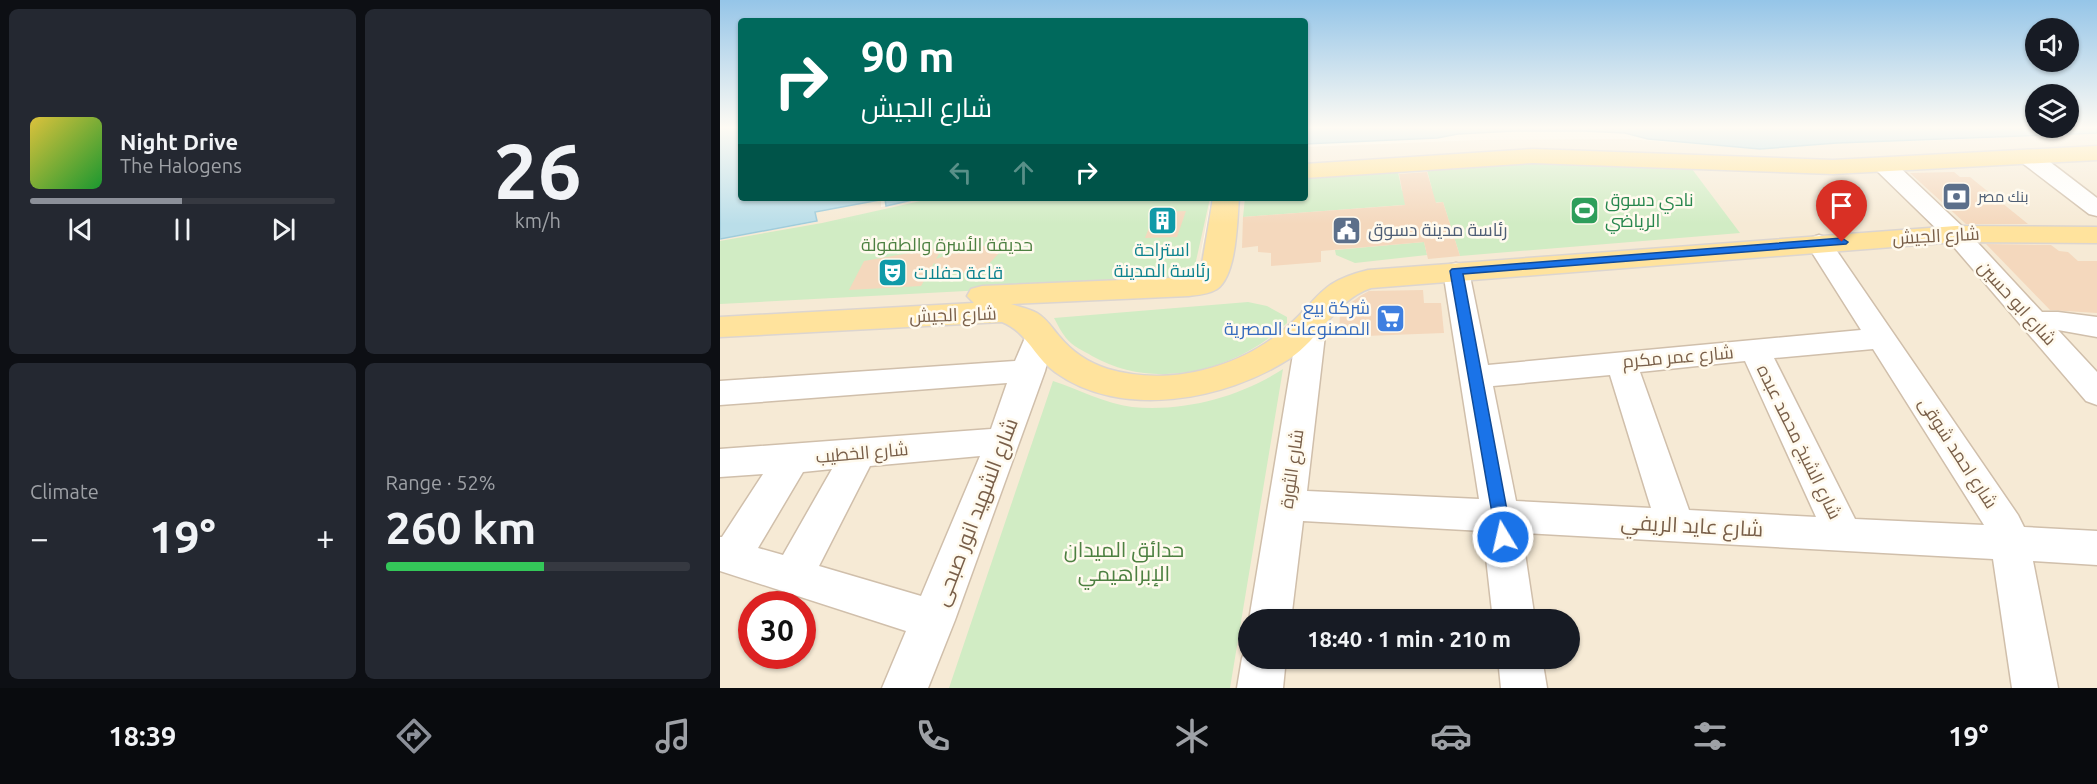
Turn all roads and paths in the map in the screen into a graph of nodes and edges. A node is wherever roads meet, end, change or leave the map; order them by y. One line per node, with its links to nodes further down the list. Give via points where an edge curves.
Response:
1 (1468, 159): 6 (main road)
2 (1648, 159): 5 (main road)
3 (1991, 159): 5 (main road)
4 (2032, 159): 8 (street)
5 (1884, 165): 9 (street, شارع ابو حسين)
6 (1308, 171)
7 (1226, 201): 13 (main road, شارع الجيش, via 1215,268 1210,279 1189,287)
8 (2097, 209)
9 (1956, 234): 10 (main road, شارع الجيش); 11 (main road, شارع الجيش); 15 (street, شارع ابو حسين)
10 (2097, 235)
11 (1819, 243): 12 (main road, شارع الجيش); 19 (street, شارع احمد شوقى)
12 (1456, 271): 14 (main road, شارع الجيش, via 1354,283 1334,294); 25 (street)
13 (720, 311)
14 (1313, 318): 18 (main road, شارع الجيش, via 1282,348 1260,361 1216,378 1178,386 1140,386 1097,378 1060,358); 32 (street, شارع الثورة)
15 (2033, 322): 17 (street); 21 (street, شارع ابو حسين)
16 (720, 327): 18 (main road, شارع الجيش, via 988,312 1016,315)
17 (2097, 327)
18 (1040, 333): 24 (street, شارع الشهيد انور صبحى)
19 (1881, 338): 20 (street, شارع عمر مكرم); 36 (street, شارع احمد شوقى, via 1996,509)
20 (1755, 350): 22 (street, شارع عمر مكرم); 35 (street, شارع الشيخ محمد عبده)
21 (2062, 354): 23 (street); 27 (street, شارع ابو حسين)
22 (1622, 363): 25 (street, شارع عمر مكرم); 34 (street)
23 (2097, 364)
24 (1029, 371): 26 (street); 28 (street, شارع الشهيد انور صبحى)
25 (1475, 377): 33 (street)
26 (720, 393)
27 (2097, 393)
28 (1004, 441): 29 (street, شارع الخطيب); 42 (street, شارع الشهيد انور صبحى)
29 (859, 453): 30 (street, شارع الخطيب); 39 (street)
30 (792, 459): 31 (street, شارع الخطيب); 38 (street)
31 (720, 463)
32 (1286, 505): 33 (street, شارع عايد الريفي); 40 (street, شارع الثورة)
33 (1500, 516): 34 (street, شارع عايد الريفي); 41 (street)
34 (1676, 526): 35 (street, شارع عايد الريفي)
35 (1844, 534): 36 (street, شارع عايد الريفي)
36 (2010, 543): 37 (street, شارع عايد الريفي); 48 (street, شارع احمد شوقى)
37 (2097, 548)
38 (726, 556): 39 (street)
39 (792, 577): 42 (street)
40 (1272, 609)
41 (1513, 609)
42 (934, 620): 45 (street, شارع الشهيد انور صبحى)
43 (1263, 669): 46 (street)
44 (1521, 669): 47 (street)
45 (905, 688)
46 (1260, 688)
47 (1524, 688)
48 (2035, 688)

